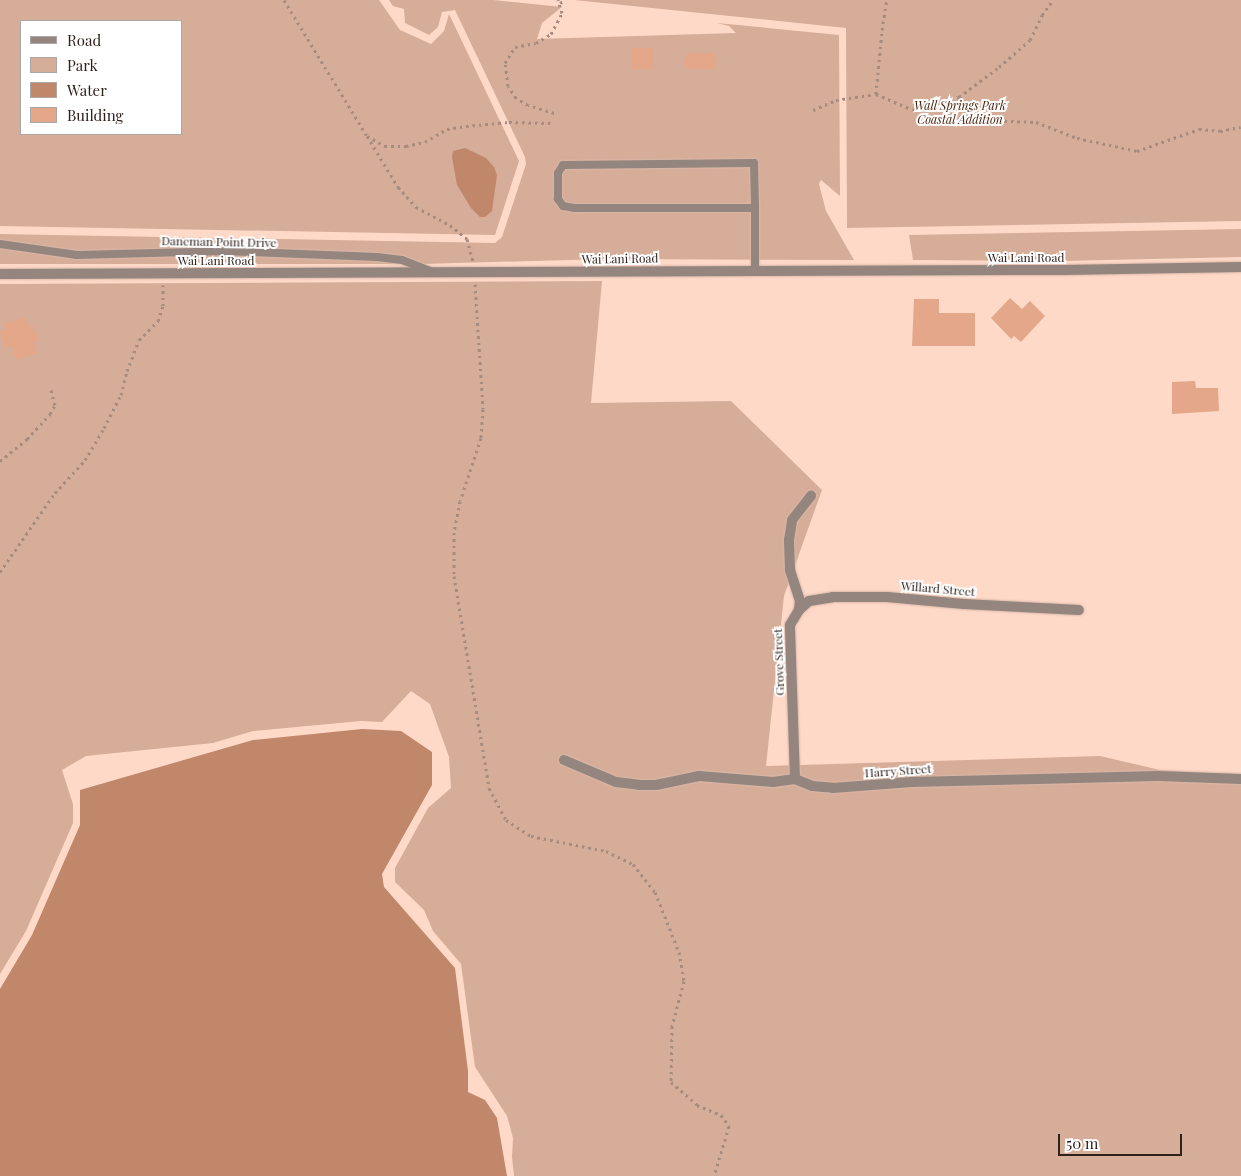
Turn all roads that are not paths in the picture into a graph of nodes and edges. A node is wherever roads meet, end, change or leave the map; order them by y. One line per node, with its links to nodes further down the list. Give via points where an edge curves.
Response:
1 (755, 208): 1 (lane, via 754,163 563,165 558,173 558,198 564,206 575,208); 4 (lane)
2 (0, 244): 5 (lane, Daneman Point Drive, via 77,255 225,251 377,257 414,263)
3 (1241, 267): 4 (street, Wai Lani Road)
4 (755, 270): 5 (street, Wai Lani Road)
5 (435, 273): 6 (street, Wai Lani Road)
6 (0, 274)
7 (810, 496): 8 (street, via 792,520 789,540 790,570 800,601)
8 (799, 610): 9 (street, Willard Street, via 809,601 833,597 887,597); 11 (street, Grove Street, via 790,625)
9 (1080, 610)
10 (564, 760): 11 (street, Harry Street, via 616,782 639,785 656,785 699,776 773,782)
11 (795, 779): 12 (street, Harry Street, via 812,786 833,788 912,782 1158,776)
12 (1241, 779)

